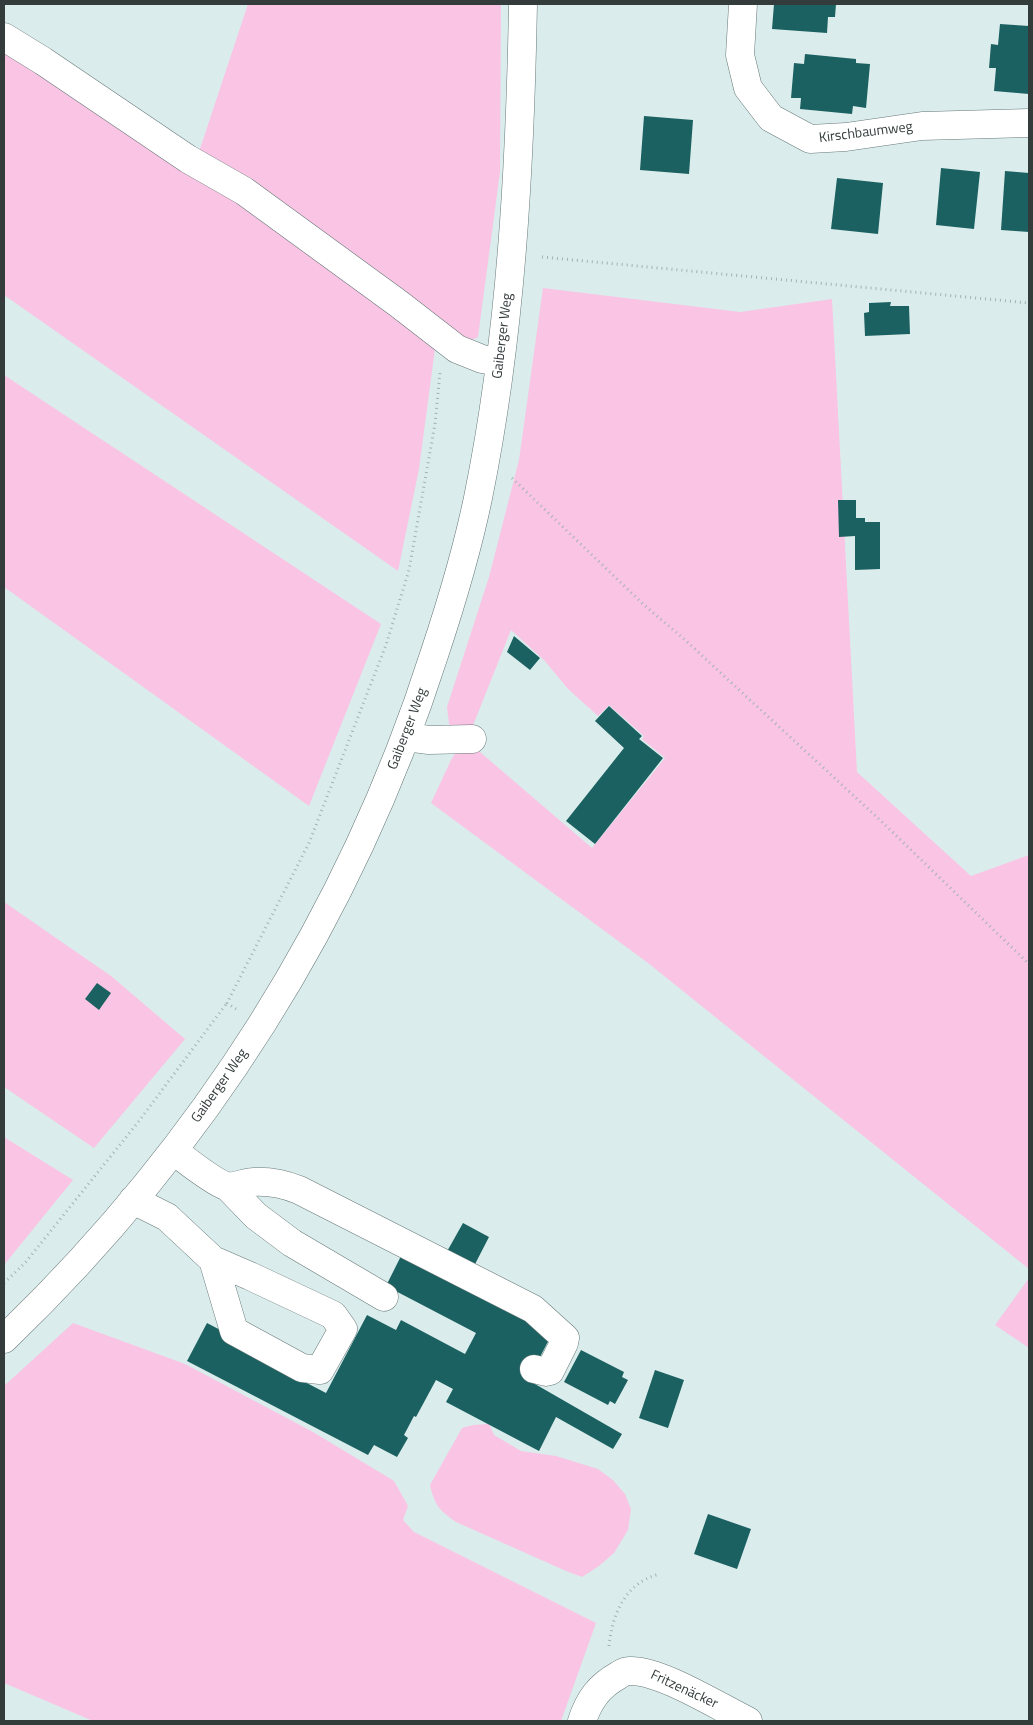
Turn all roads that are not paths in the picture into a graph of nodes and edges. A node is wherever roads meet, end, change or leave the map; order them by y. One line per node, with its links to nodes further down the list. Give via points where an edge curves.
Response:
1 (523, 4): 5 (street, Gaiberger Weg, via 518,162)
2 (743, 4): 4 (street, Kirschbaumweg, via 740,54 748,88 771,118 810,139 846,138 922,126)
3 (4, 37): 5 (street, via 188,159 244,191 457,349)
4 (1029, 123)
5 (500, 362): 6 (street, Gaiberger Weg, via 478,499 459,574)
6 (406, 737): 7 (street); 8 (street, Gaiberger Weg, via 345,879 310,943 262,1025)
7 (472, 739)
8 (174, 1151): 9 (street); 10 (street, Gaiberger Weg)
9 (227, 1186): 12 (street, via 256,1216 287,1239); 14 (street, via 252,1182 285,1184 533,1309 565,1338 550,1371)
10 (133, 1200): 11 (street, via 168,1217); 13 (street, Gaiberger Weg, via 67,1275)
11 (213, 1260): 11 (street, via 234,1331 302,1368 320,1370 343,1329 333,1315)
12 (384, 1297)
13 (4, 1339)
14 (534, 1369)
15 (582, 1721): 16 (street, Fritzenäcker, via 598,1690 627,1671 647,1672)
16 (748, 1721)

